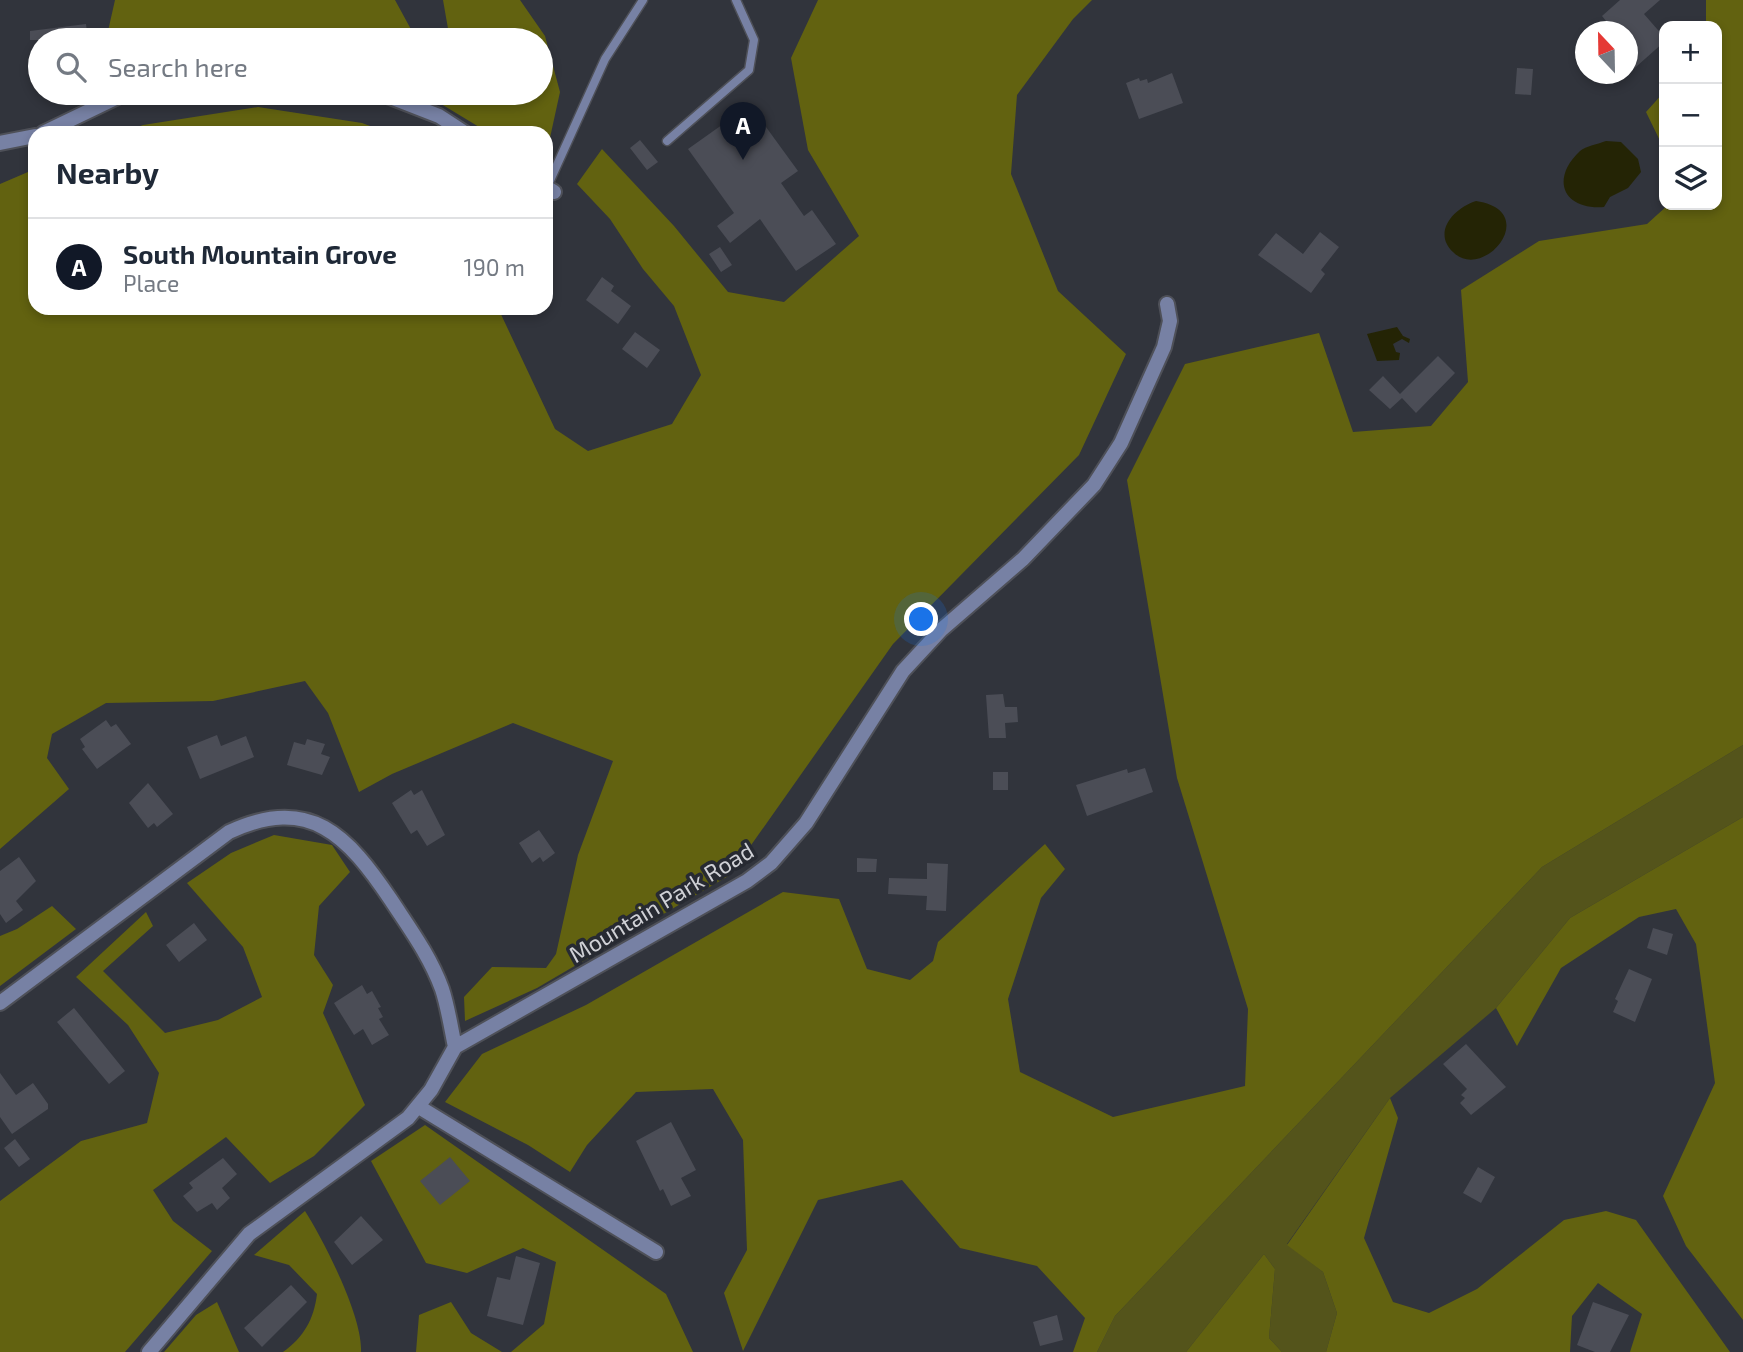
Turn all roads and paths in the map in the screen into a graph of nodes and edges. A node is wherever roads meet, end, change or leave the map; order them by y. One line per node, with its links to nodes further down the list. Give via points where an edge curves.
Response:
1 (643, 0): 10 (lane, via 605,59)
2 (739, 2): 8 (lane, via 754,40 749,70)
3 (101, 105): 5 (street)
4 (412, 105): 6 (street)
5 (58, 126)
6 (453, 126)
7 (28, 137): 9 (street)
8 (667, 141)
9 (0, 143)
10 (553, 180)
11 (1167, 304): 13 (street, Mountain Park Road, via 1170,321 1164,346 1121,443 1094,485 1023,559 921,650 792,841 747,881)
12 (0, 1003): 13 (street, via 229,832 248,823 292,818 332,831 363,859 434,971)
13 (455, 1047): 14 (street, Mountain Park Road)
14 (419, 1107): 15 (street); 16 (street, Mountain Park Road, via 248,1234)
15 (656, 1252)
16 (149, 1352)

